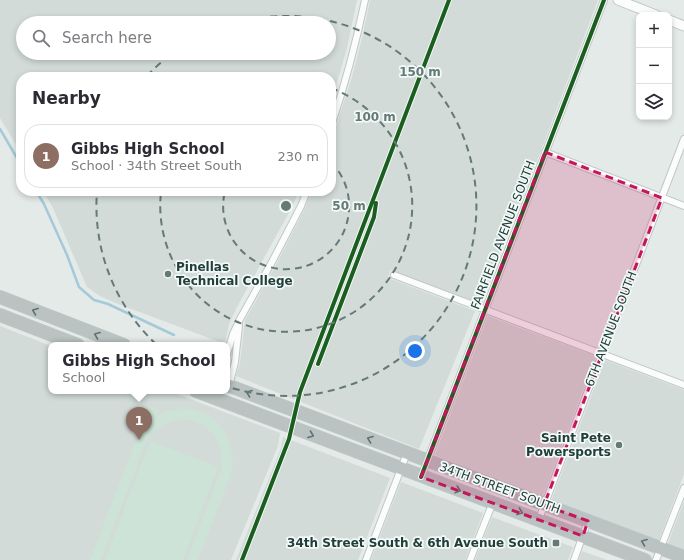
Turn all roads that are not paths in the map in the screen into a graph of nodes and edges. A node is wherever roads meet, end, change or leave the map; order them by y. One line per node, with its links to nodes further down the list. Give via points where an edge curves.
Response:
1 (365, 0): 7 (street, via 349,69)
2 (604, 0): 9 (street, FAIRFIELD AVENUE SOUTH)
3 (618, 0): 4 (street)
4 (648, 12)
5 (672, 21): 6 (street)
6 (684, 26)
7 (336, 110)
8 (684, 139): 11 (street, 6TH AVENUE SOUTH)
9 (545, 152): 11 (street); 15 (street, FAIRFIELD AVENUE SOUTH)
10 (305, 196): 17 (street)
11 (662, 198): 12 (street); 21 (street, 6TH AVENUE SOUTH)
12 (684, 206)
13 (394, 275): 15 (street)
14 (0, 297): 19 (highway, one-way to 14)
15 (485, 310): 21 (street); 27 (street, FAIRFIELD AVENUE SOUTH)
16 (0, 315): 18 (highway)
17 (240, 319): 20 (street); 22 (street, via 235,362)
18 (70, 342)
19 (116, 342)
20 (230, 344)
21 (602, 354): 23 (street); 32 (street, 6TH AVENUE SOUTH)
22 (230, 379)
23 (684, 385)
24 (230, 387): 26 (highway, 34TH STREET SOUTH, one-way to 24)
25 (204, 394): 28 (highway, 34TH STREET SOUTH, one-way to 28)
26 (407, 453): 27 (highway, 34TH STREET SOUTH); 28 (street)
27 (427, 461): 29 (street, FAIRFIELD AVENUE SOUTH); 32 (highway, 34TH STREET SOUTH)
28 (401, 469): 29 (highway, 34TH STREET SOUTH); 38 (street)
29 (421, 477): 31 (highway, 34TH STREET SOUTH, one-way to 31)
30 (684, 488): 36 (street)
31 (492, 502): 33 (highway, 34TH STREET SOUTH, one-way to 33); 39 (street)
32 (544, 505): 33 (street, 6TH AVENUE SOUTH); 34 (highway, 34TH STREET SOUTH)
33 (539, 519): 35 (highway, 34TH STREET SOUTH)
34 (588, 521): 35 (street); 36 (highway, 34TH STREET SOUTH, one-way to 34)
35 (583, 536): 40 (street); 41 (highway, 34TH STREET SOUTH)
36 (661, 548): 37 (highway, 34TH STREET SOUTH); 42 (street)
37 (681, 558)
38 (366, 560)
39 (470, 560)
40 (574, 560)
41 (645, 560)
42 (656, 560)

